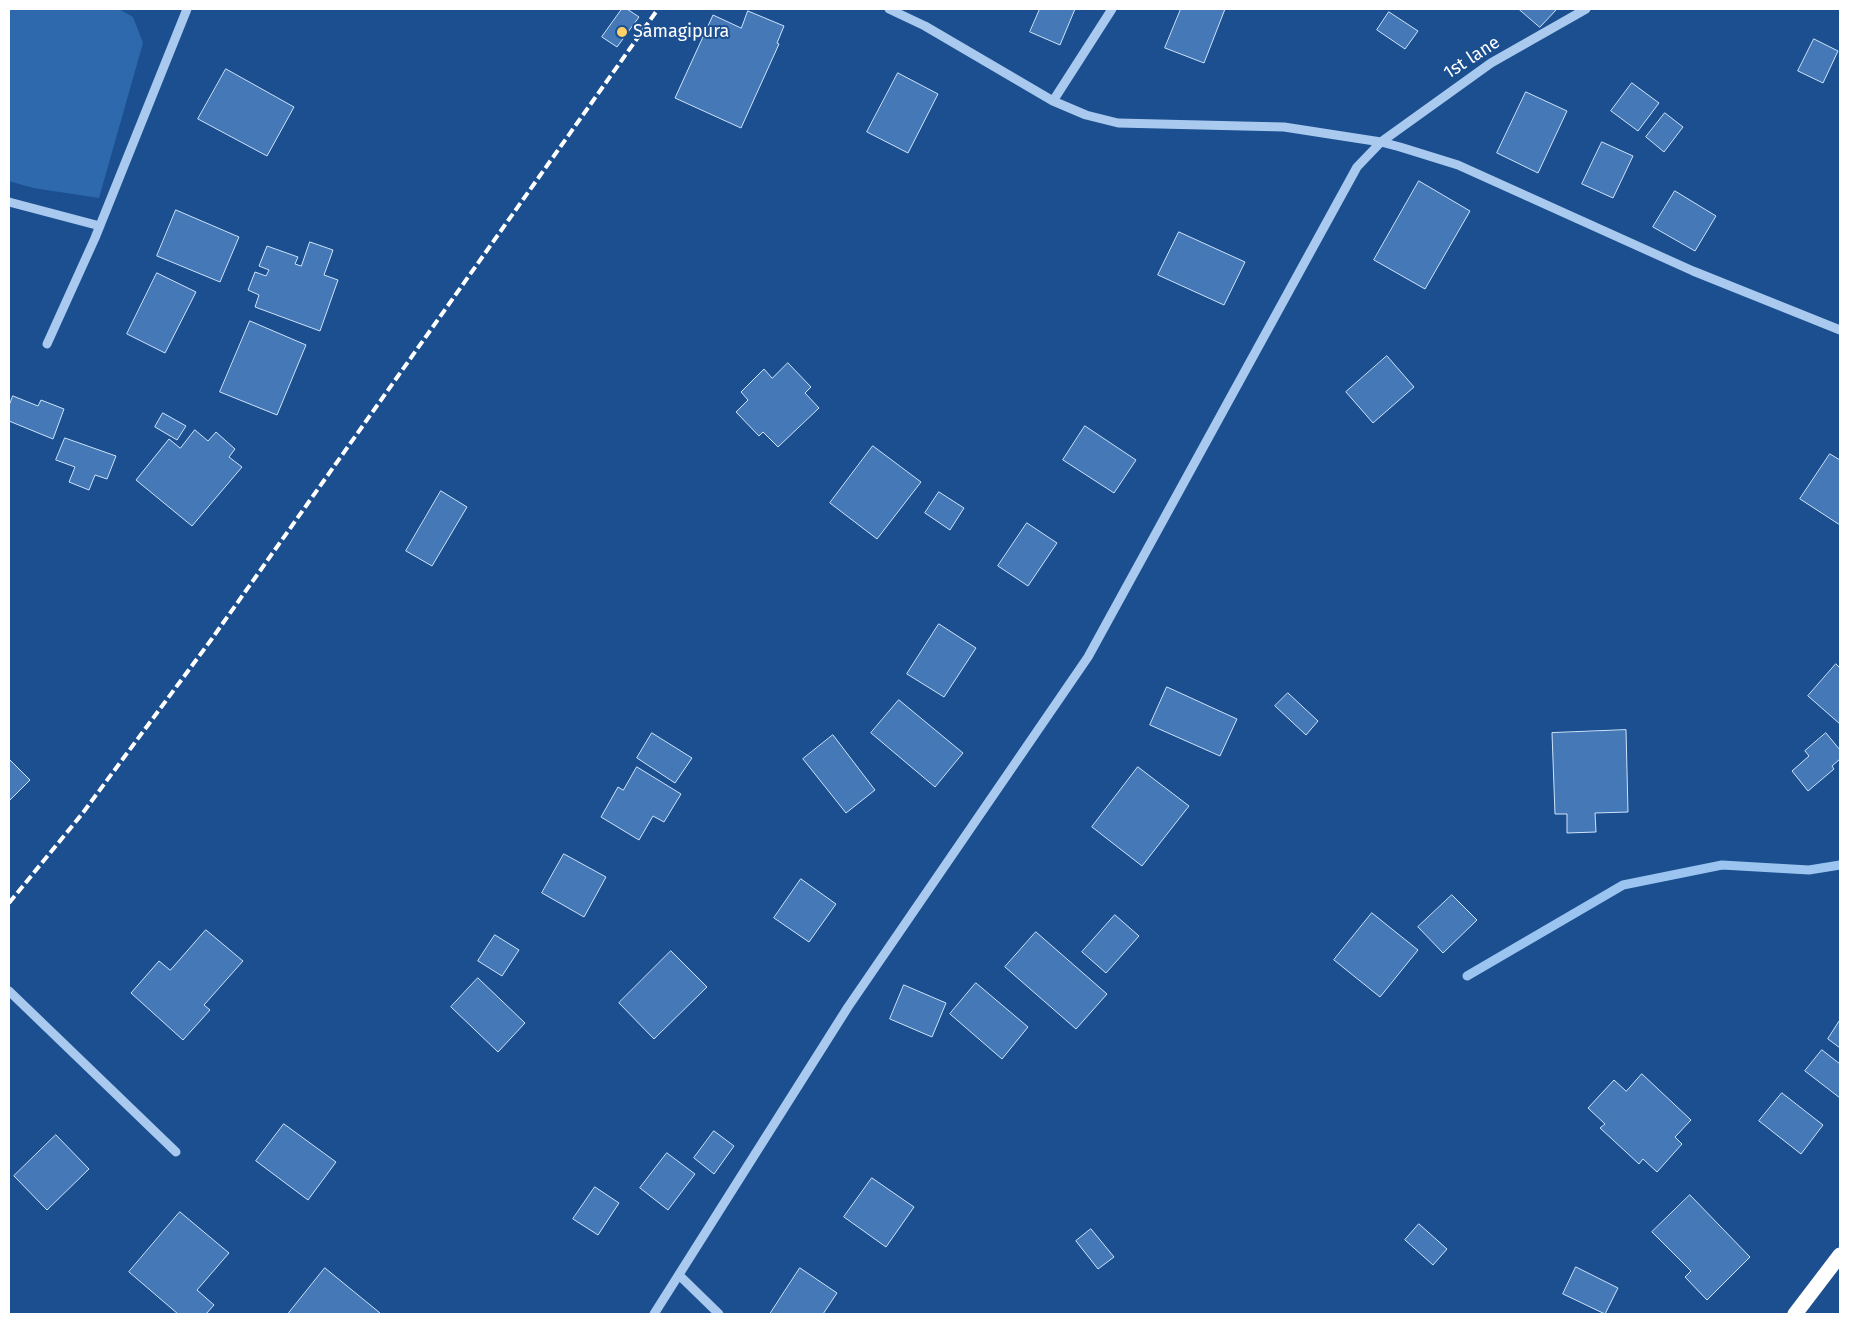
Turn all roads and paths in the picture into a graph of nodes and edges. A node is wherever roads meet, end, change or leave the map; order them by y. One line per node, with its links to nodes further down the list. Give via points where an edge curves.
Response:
1 (187, 9): 8 (street)
2 (889, 9): 5 (street, via 925,26)
3 (1112, 9): 5 (street)
4 (1586, 9): 6 (street, 1st lane, via 1491,64)
5 (1053, 101): 6 (street, via 1086,115 1118,123 1284,127)
6 (1381, 142): 9 (street, via 1458,166 1693,271); 14 (street, 1st lane, via 1357,167 1088,656 848,1007)
7 (9, 202): 8 (street)
8 (100, 226): 10 (street)
9 (1840, 330)
10 (47, 344)
11 (9, 991): 12 (street)
12 (176, 1152)
13 (1840, 1256): 17 (highway)
14 (679, 1275): 15 (street, 1st lane); 16 (street)
15 (654, 1314)
16 (719, 1314)
17 (1795, 1314)

